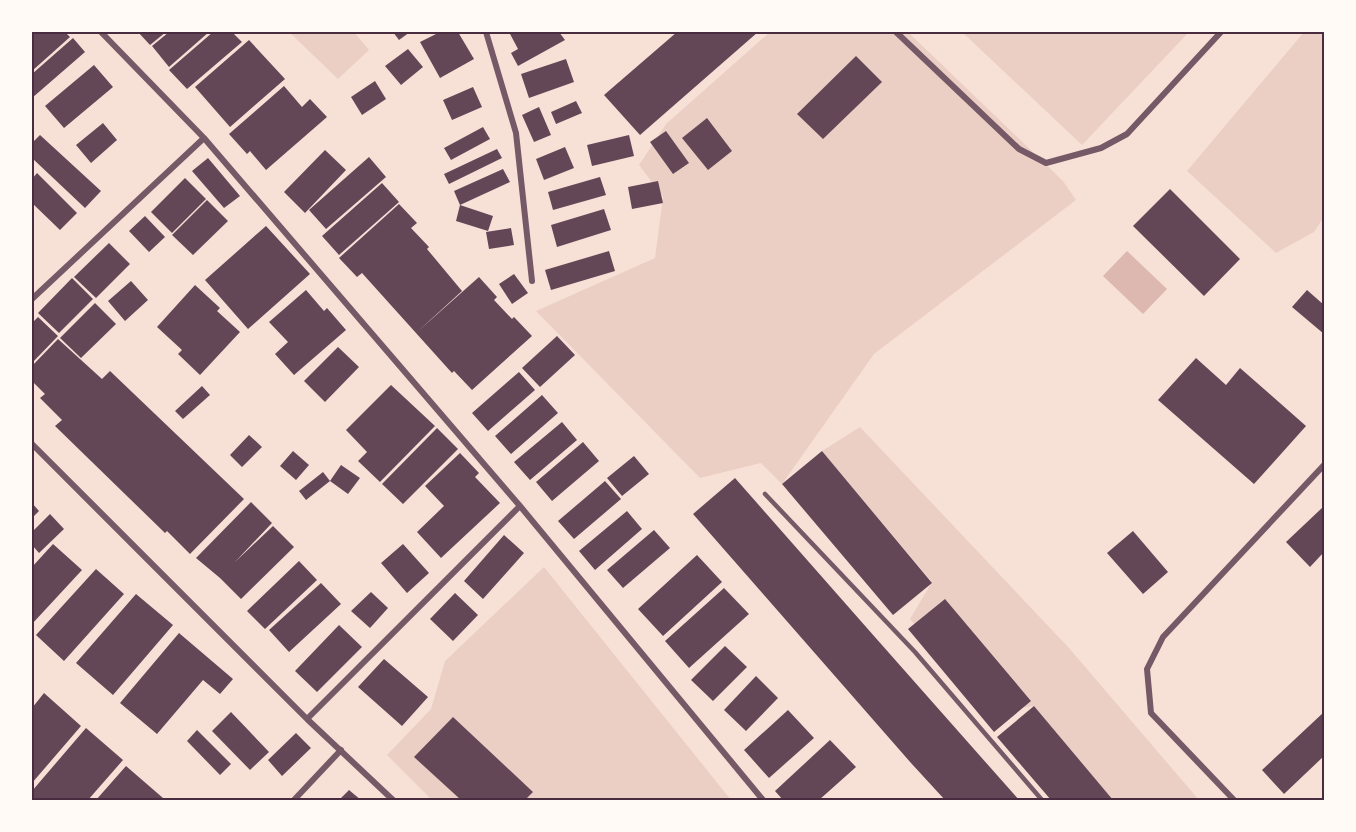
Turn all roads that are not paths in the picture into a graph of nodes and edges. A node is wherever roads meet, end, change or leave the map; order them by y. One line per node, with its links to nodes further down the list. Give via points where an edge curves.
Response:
1 (101, 32): 5 (street)
2 (486, 32): 6 (street, via 516,133)
3 (896, 32): 4 (street, via 1019,149 1046,163 1101,148 1127,134)
4 (1221, 32)
5 (204, 138): 7 (street); 11 (street)
6 (532, 281)
7 (32, 299)
8 (32, 444): 12 (street)
9 (1324, 465): 18 (street, via 1163,637 1147,669 1151,713)
10 (765, 494): 17 (lane, via 915,652)
11 (520, 506): 12 (street); 16 (street)
12 (307, 719): 13 (street)
13 (341, 750): 14 (street); 15 (street)
14 (294, 801)
15 (393, 801)
16 (763, 801)
17 (1042, 801)
18 (1234, 801)

